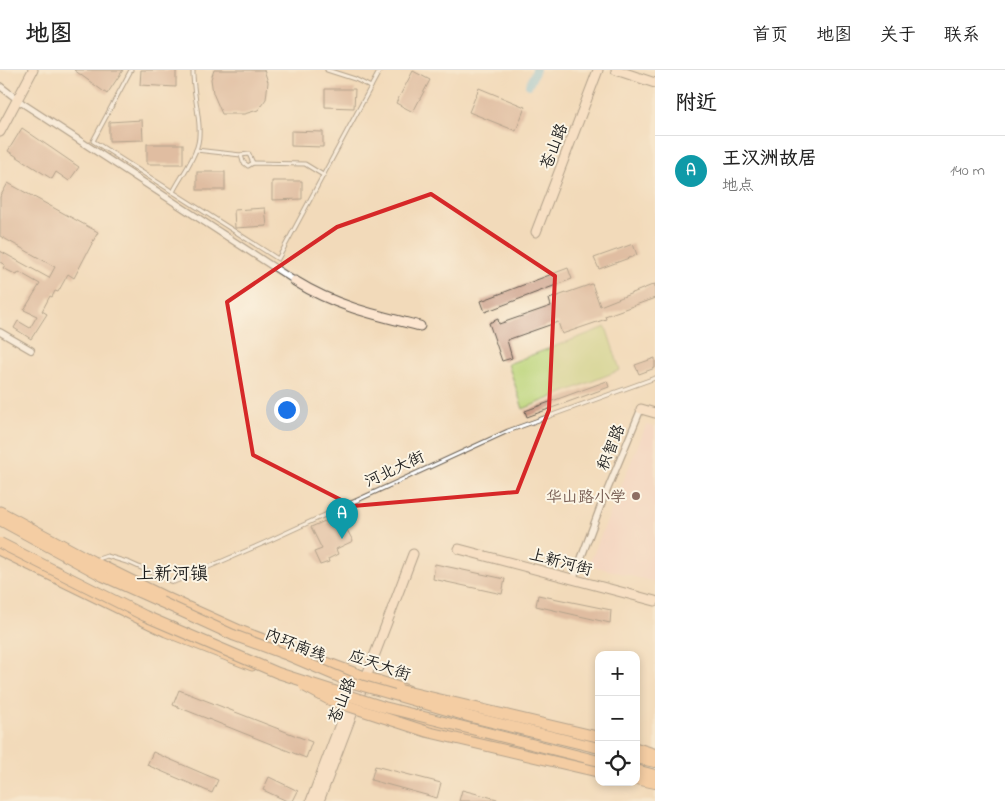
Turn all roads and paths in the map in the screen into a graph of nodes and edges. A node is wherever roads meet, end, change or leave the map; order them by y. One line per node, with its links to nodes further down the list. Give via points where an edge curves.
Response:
1 (33, 70): 11 (street)
2 (131, 70): 17 (lane, via 93,141)
3 (193, 70): 13 (lane, via 199,126)
4 (327, 70): 10 (lane)
5 (380, 70): 10 (lane)
6 (598, 70): 18 (street, 苍山路)
7 (616, 70): 8 (street)
8 (655, 83)
9 (0, 86): 11 (street)
10 (371, 87): 16 (lane)
11 (18, 98): 12 (street); 19 (street)
12 (0, 132)
13 (196, 150): 14 (lane); 17 (lane)
14 (240, 155): 15 (lane, via 249,154); 15 (lane, via 248,166)
15 (253, 162): 16 (lane, via 305,164)
16 (324, 175): 17 (lane, via 278,259)
17 (172, 192)
18 (536, 232)
19 (295, 281): 20 (street, via 314,293 362,312)
20 (420, 326)
21 (0, 332): 22 (street)
22 (31, 350)
23 (655, 378): 32 (lane, 河北大街, via 508,431 174,582 107,556)
24 (640, 409): 25 (street); 33 (street, 积智路)
25 (655, 412)
26 (0, 511): 32 (main road, 应天大街)
27 (0, 520): 35 (highway, 内环南线, bridge, via 103,576 233,635)
28 (0, 543): 36 (highway, 内环南线, bridge, via 145,616)
29 (458, 549): 33 (street, 上新河街)
30 (0, 551): 38 (main road, via 217,654)
31 (413, 554): 37 (street, 苍山路)
32 (93, 561): 37 (main road, 应天大街, via 242,631)
33 (573, 580): 34 (street, 上新河街)
34 (655, 601)
35 (285, 654): 39 (highway, bridge, via 390,688); 41 (highway, 内环南线, bridge, via 353,683 471,717)
36 (278, 673): 45 (highway, 内环南线, bridge, via 384,707); 48 (highway, bridge, via 330,700 428,732)
37 (363, 675): 38 (street, 苍山路); 40 (main road, 应天大街, via 472,711)
38 (353, 703): 47 (main road); 53 (street, 苍山路); 54 (street, 苍山路)
39 (595, 736)
40 (595, 741)
41 (595, 747)
42 (640, 751): 43 (highway)
43 (655, 755)
44 (640, 759): 46 (highway)
45 (595, 760)
46 (655, 762)
47 (595, 767)
48 (595, 771)
49 (640, 771): 50 (highway)
50 (655, 774)
51 (640, 779): 52 (highway)
52 (655, 782)
53 (311, 801)
54 (319, 801)

